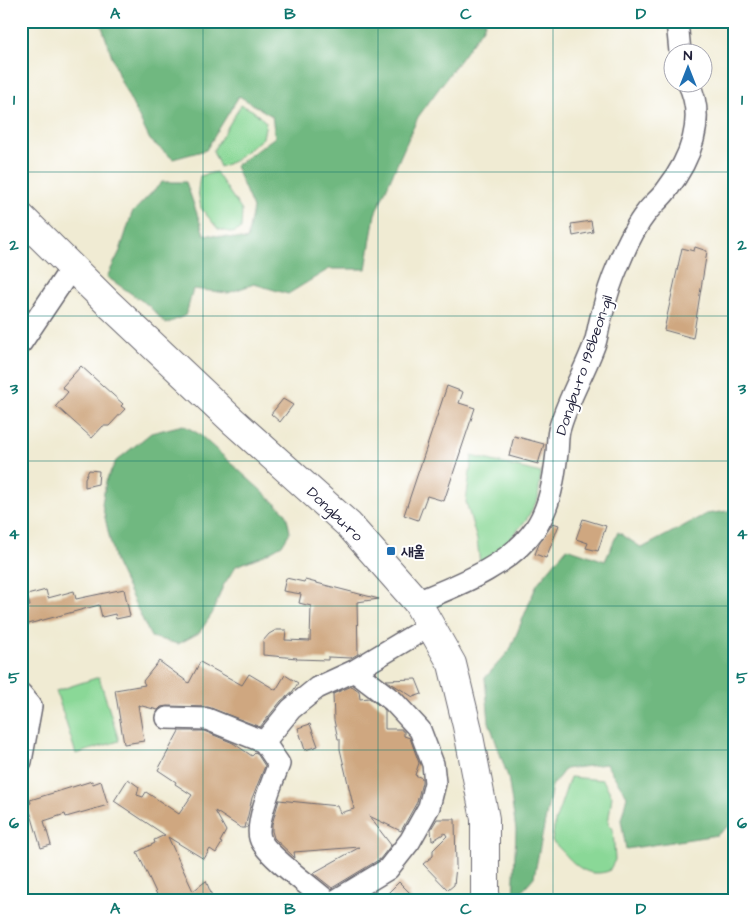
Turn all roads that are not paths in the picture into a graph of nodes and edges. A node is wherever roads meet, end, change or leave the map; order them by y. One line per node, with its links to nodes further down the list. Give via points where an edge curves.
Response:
1 (677, 21): 2 (street)
2 (679, 42)
3 (692, 92): 7 (street, Dongbu-ro 198beon-gil, via 697,116 691,150 680,172 645,214 618,265 596,341 559,428 550,495 535,529 498,563 453,588)
4 (21, 217): 5 (main road, Dongbu-ro)
5 (72, 267): 6 (street); 7 (main road, Dongbu-ro, via 233,421 349,526)
6 (21, 343)
7 (417, 602): 8 (main road, Dongbu-ro)
8 (430, 625): 9 (street); 16 (main road, Dongbu-ro, via 452,664 467,726 485,818)
9 (354, 670): 12 (street, via 317,688 291,709); 15 (street, via 393,701 420,730 433,764 435,783 429,807 410,841 388,869)
10 (21, 694): 13 (street, via 31,706)
11 (167, 718): 12 (street, via 207,719)
12 (264, 742): 14 (street, via 278,764 259,828 260,839 269,852)
13 (21, 761)
14 (327, 901)
15 (335, 901)
16 (485, 901)

